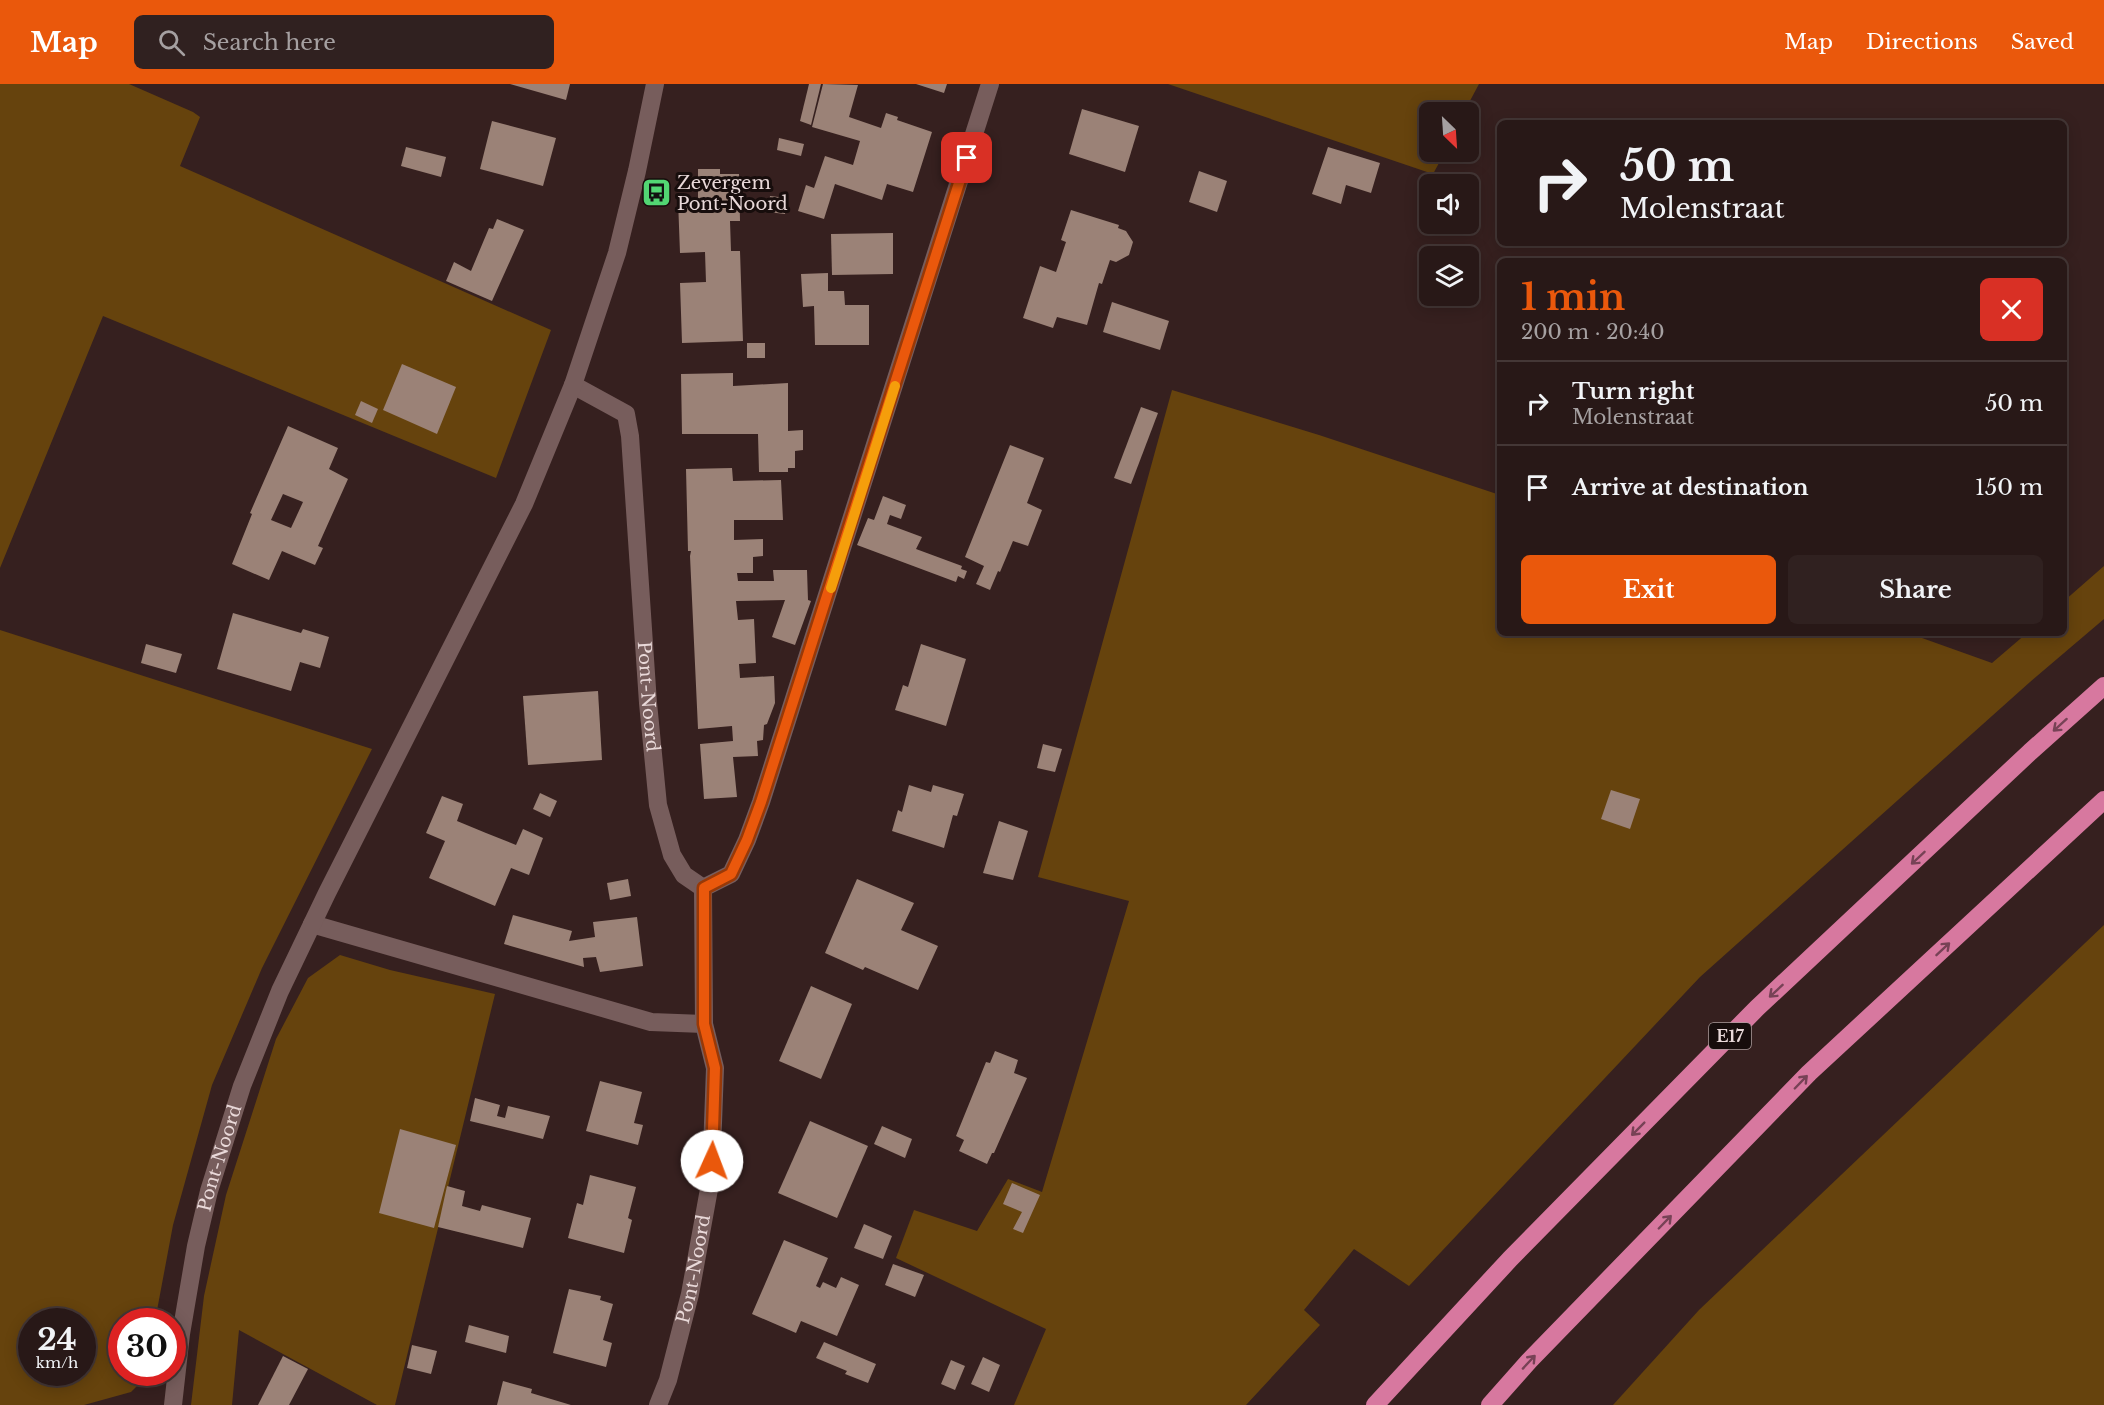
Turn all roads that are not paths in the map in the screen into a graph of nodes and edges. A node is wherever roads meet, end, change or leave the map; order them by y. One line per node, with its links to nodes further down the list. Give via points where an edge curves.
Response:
1 (655, 84): 3 (street, Pont-Noord, via 617,253)
2 (990, 84): 6 (street, via 761,802 731,874)
3 (573, 385): 6 (street, Pont-Noord, via 626,414 658,805 672,855 684,875); 7 (street, Pont-Noord, via 524,504)
4 (2104, 686): 11 (highway, E17, one-way to 11, via 1757,1008 1510,1259)
5 (2104, 800): 12 (highway, one-way to 5, via 1809,1073)
6 (704, 888): 8 (street, Pont-Noord)
7 (312, 924): 8 (street, via 651,1022); 9 (street, Pont-Noord, via 263,1030 212,1180 196,1246)
8 (704, 1024): 10 (street, Pont-Noord, via 715,1068 711,1178 690,1294)
9 (173, 1405)
10 (658, 1405)
11 (1376, 1405)
12 (1490, 1405)

